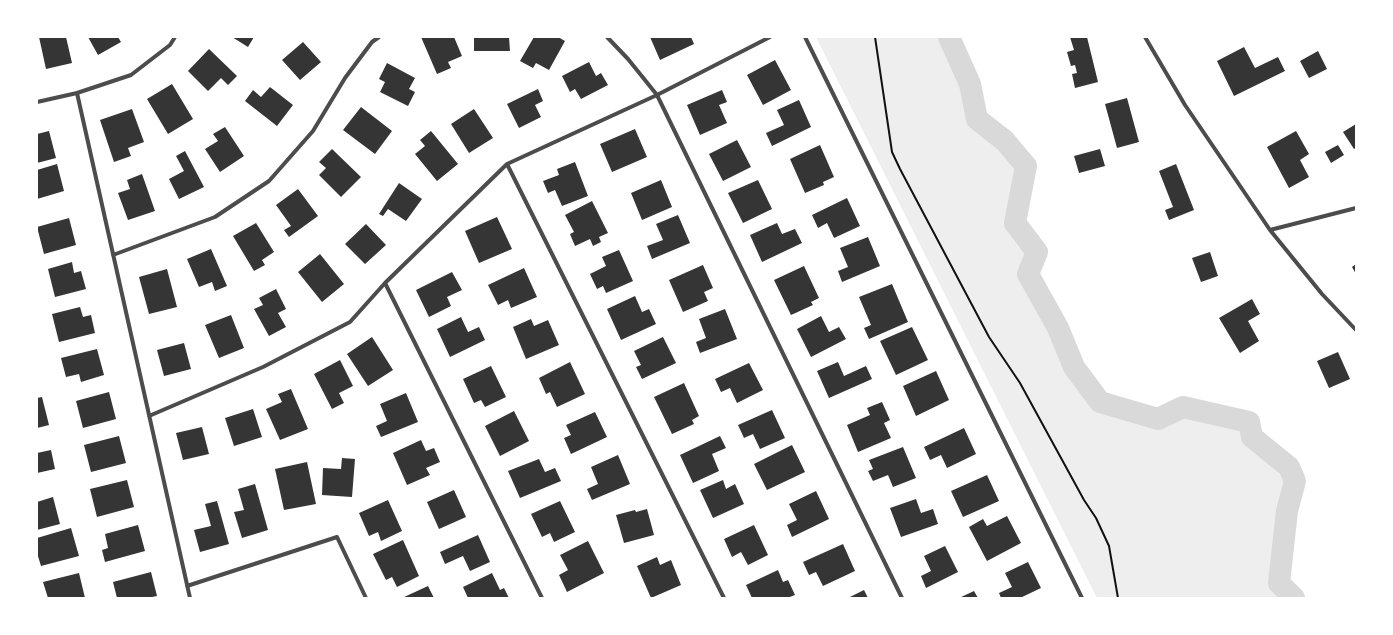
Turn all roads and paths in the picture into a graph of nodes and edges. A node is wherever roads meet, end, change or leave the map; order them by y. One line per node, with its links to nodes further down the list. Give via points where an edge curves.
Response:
1 (175, 37): 8 (street, via 170,45 131,75)
2 (379, 37): 14 (street, via 372,42 345,78 313,131 269,181 215,217)
3 (607, 37): 9 (street)
4 (770, 37): 9 (street)
5 (805, 37): 24 (street)
6 (875, 37): 25 (path, via 892,152 989,337 1020,383 1096,518 1109,546)
7 (1145, 37): 13 (street, via 1185,105)
8 (77, 93): 10 (street); 14 (street)
9 (657, 96): 11 (street); 23 (street)
10 (37, 102)
11 (507, 164): 15 (street); 22 (street)
12 (1356, 208): 13 (street)
13 (1270, 230): 16 (street, via 1322,294)
14 (113, 255): 17 (street)
15 (385, 283): 17 (street, via 350,322 263,367); 21 (street)
16 (1356, 330)
17 (149, 416): 18 (street)
18 (187, 586): 19 (street); 20 (street, via 337,537)
19 (190, 598)
20 (366, 598)
21 (542, 598)
22 (724, 598)
23 (902, 598)
24 (1081, 598)
25 (1118, 598)

